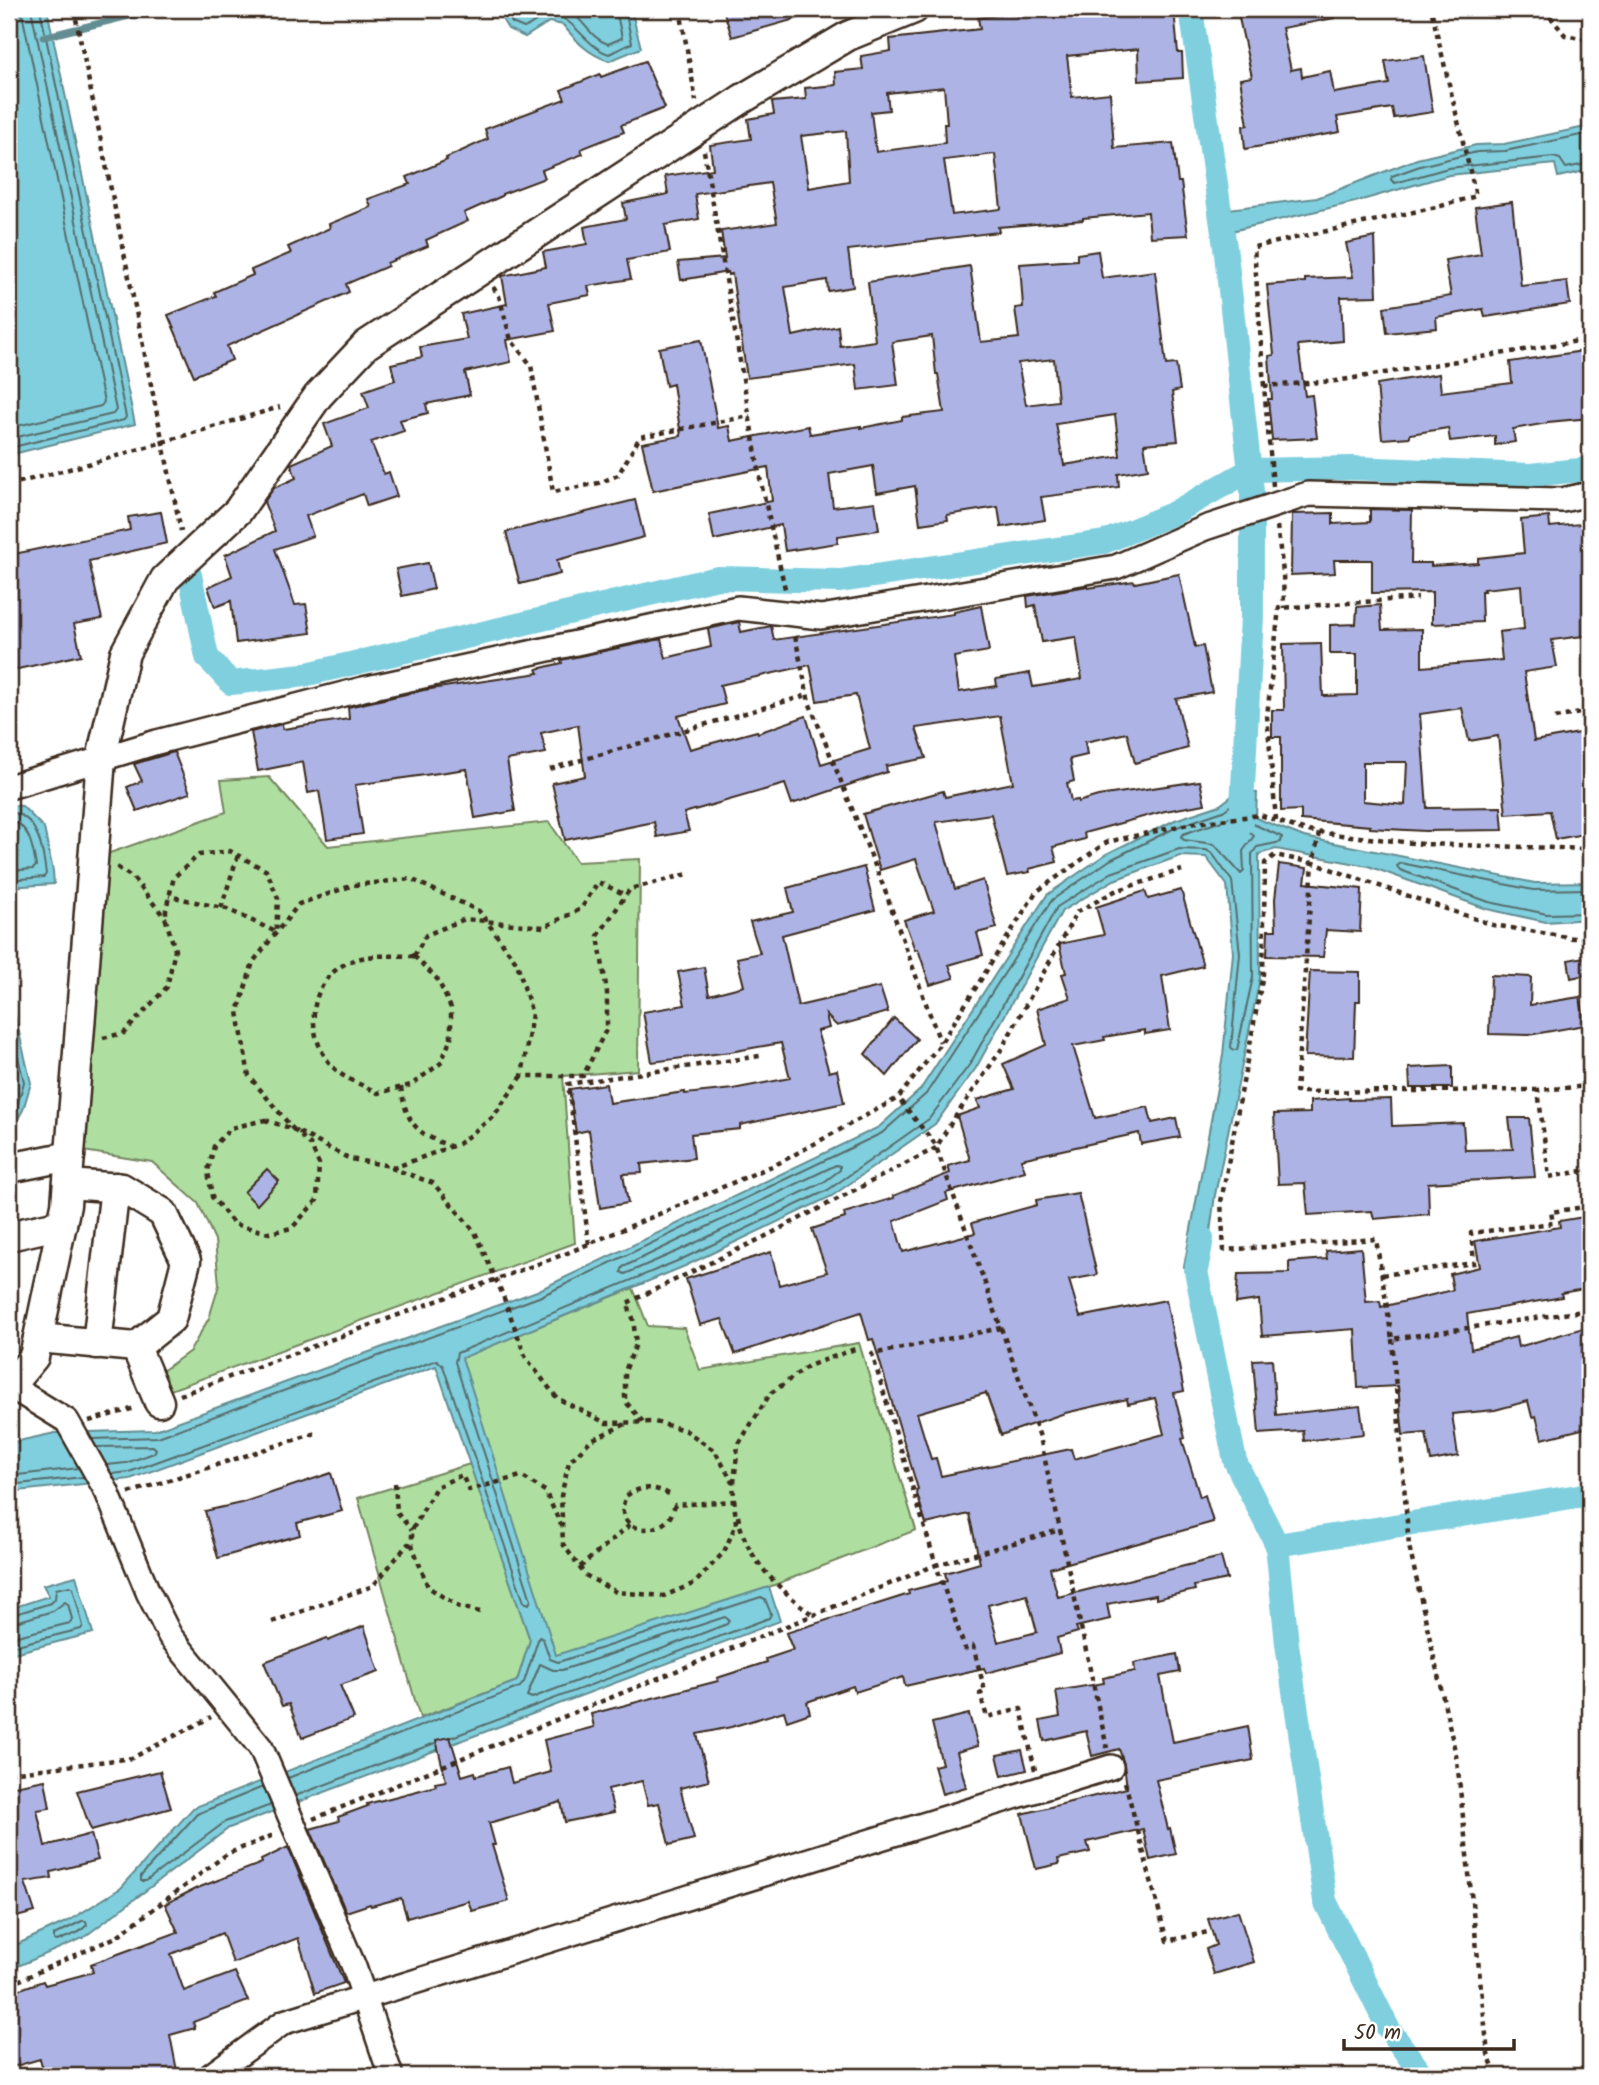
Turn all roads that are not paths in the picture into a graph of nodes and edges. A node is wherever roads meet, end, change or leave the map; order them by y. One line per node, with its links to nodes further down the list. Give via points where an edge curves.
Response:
1 (914, 9): 3 (street, via 848,36 700,126 366,345 318,396 238,511 165,579 125,653)
2 (1590, 494): 3 (street, via 1562,500 1308,494 1205,528 1116,567 821,617 738,608 363,690)
3 (101, 759): 4 (street); 6 (street)
4 (9, 787)
5 (9, 1168): 6 (street)
6 (69, 1170): 7 (street); 8 (street)
7 (115, 1187): 11 (street); 12 (street, via 163,1213 186,1261 171,1319)
8 (62, 1224): 9 (street); 10 (street)
9 (9, 1236)
10 (38, 1338): 11 (street); 13 (street, via 34,1357)
11 (97, 1344): 12 (street)
12 (136, 1347): 14 (street)
13 (9, 1387): 16 (street, via 66,1421 109,1496 170,1636 261,1748)
14 (159, 1402)
15 (1111, 1767): 16 (street)
16 (364, 1997): 17 (street, via 284,2022); 18 (street)
17 (210, 2076)
18 (391, 2076)

